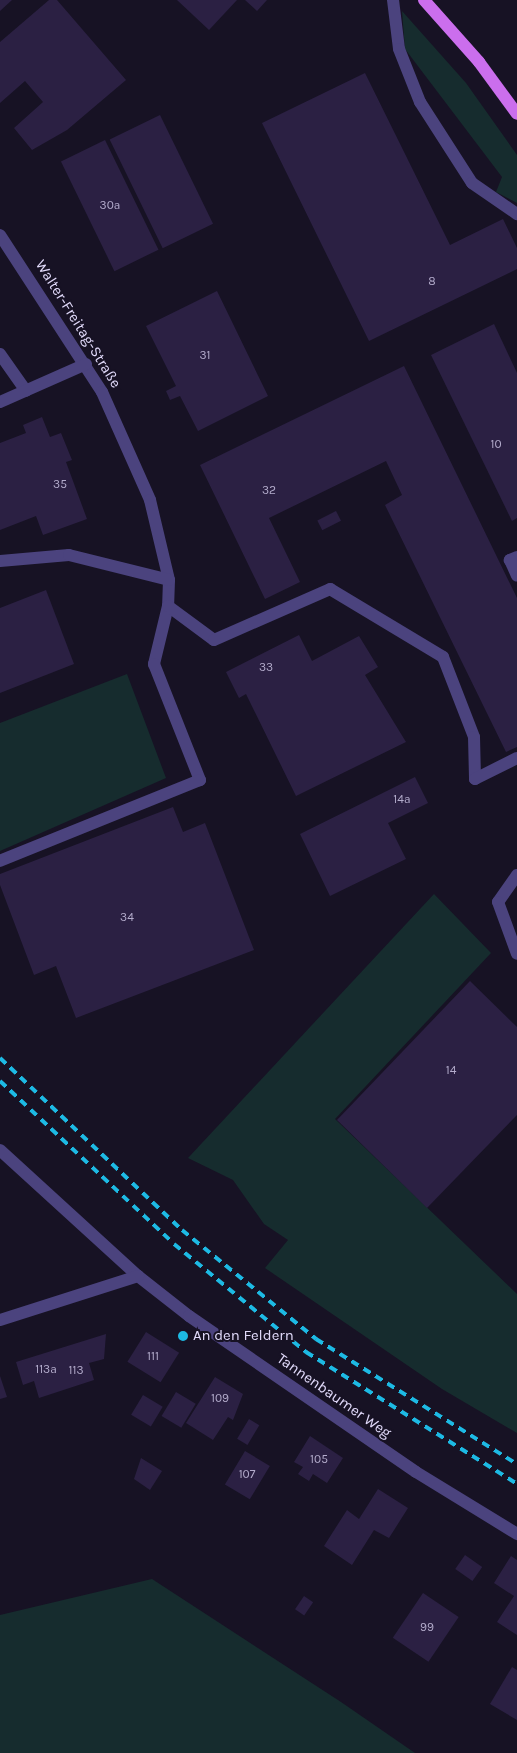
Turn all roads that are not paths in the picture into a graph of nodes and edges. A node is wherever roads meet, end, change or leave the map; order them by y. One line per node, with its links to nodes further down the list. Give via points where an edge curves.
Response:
1 (393, 0): 4 (street, via 399,50 420,102 472,183)
2 (424, 0): 3 (main road, via 479,62)
3 (517, 114)
4 (517, 214)
5 (0, 235): 7 (street, Walter-Freitag-Straße)
6 (0, 354): 8 (street)
7 (86, 364): 8 (street); 13 (street, Walter-Freitag-Straße, via 128,446 150,500)
8 (26, 391): 9 (street)
9 (0, 402)
10 (517, 557): 12 (street, via 510,560)
11 (0, 561): 13 (street, via 69,555)
12 (517, 576)
13 (169, 580): 14 (street, Walter-Freitag-Straße)
14 (168, 606): 15 (street, via 214,640 330,589 443,657 474,736 475,779); 16 (street, Walter-Freitag-Straße, via 154,664 200,780)
15 (517, 758)
16 (0, 861)
17 (517, 875): 18 (street, via 498,902)
18 (517, 954)
19 (0, 1150): 20 (street, Tannenbaumer Weg)
20 (138, 1276): 21 (street); 22 (street, Tannenbaumer Weg, via 416,1472)
21 (0, 1320)
22 (517, 1534)

